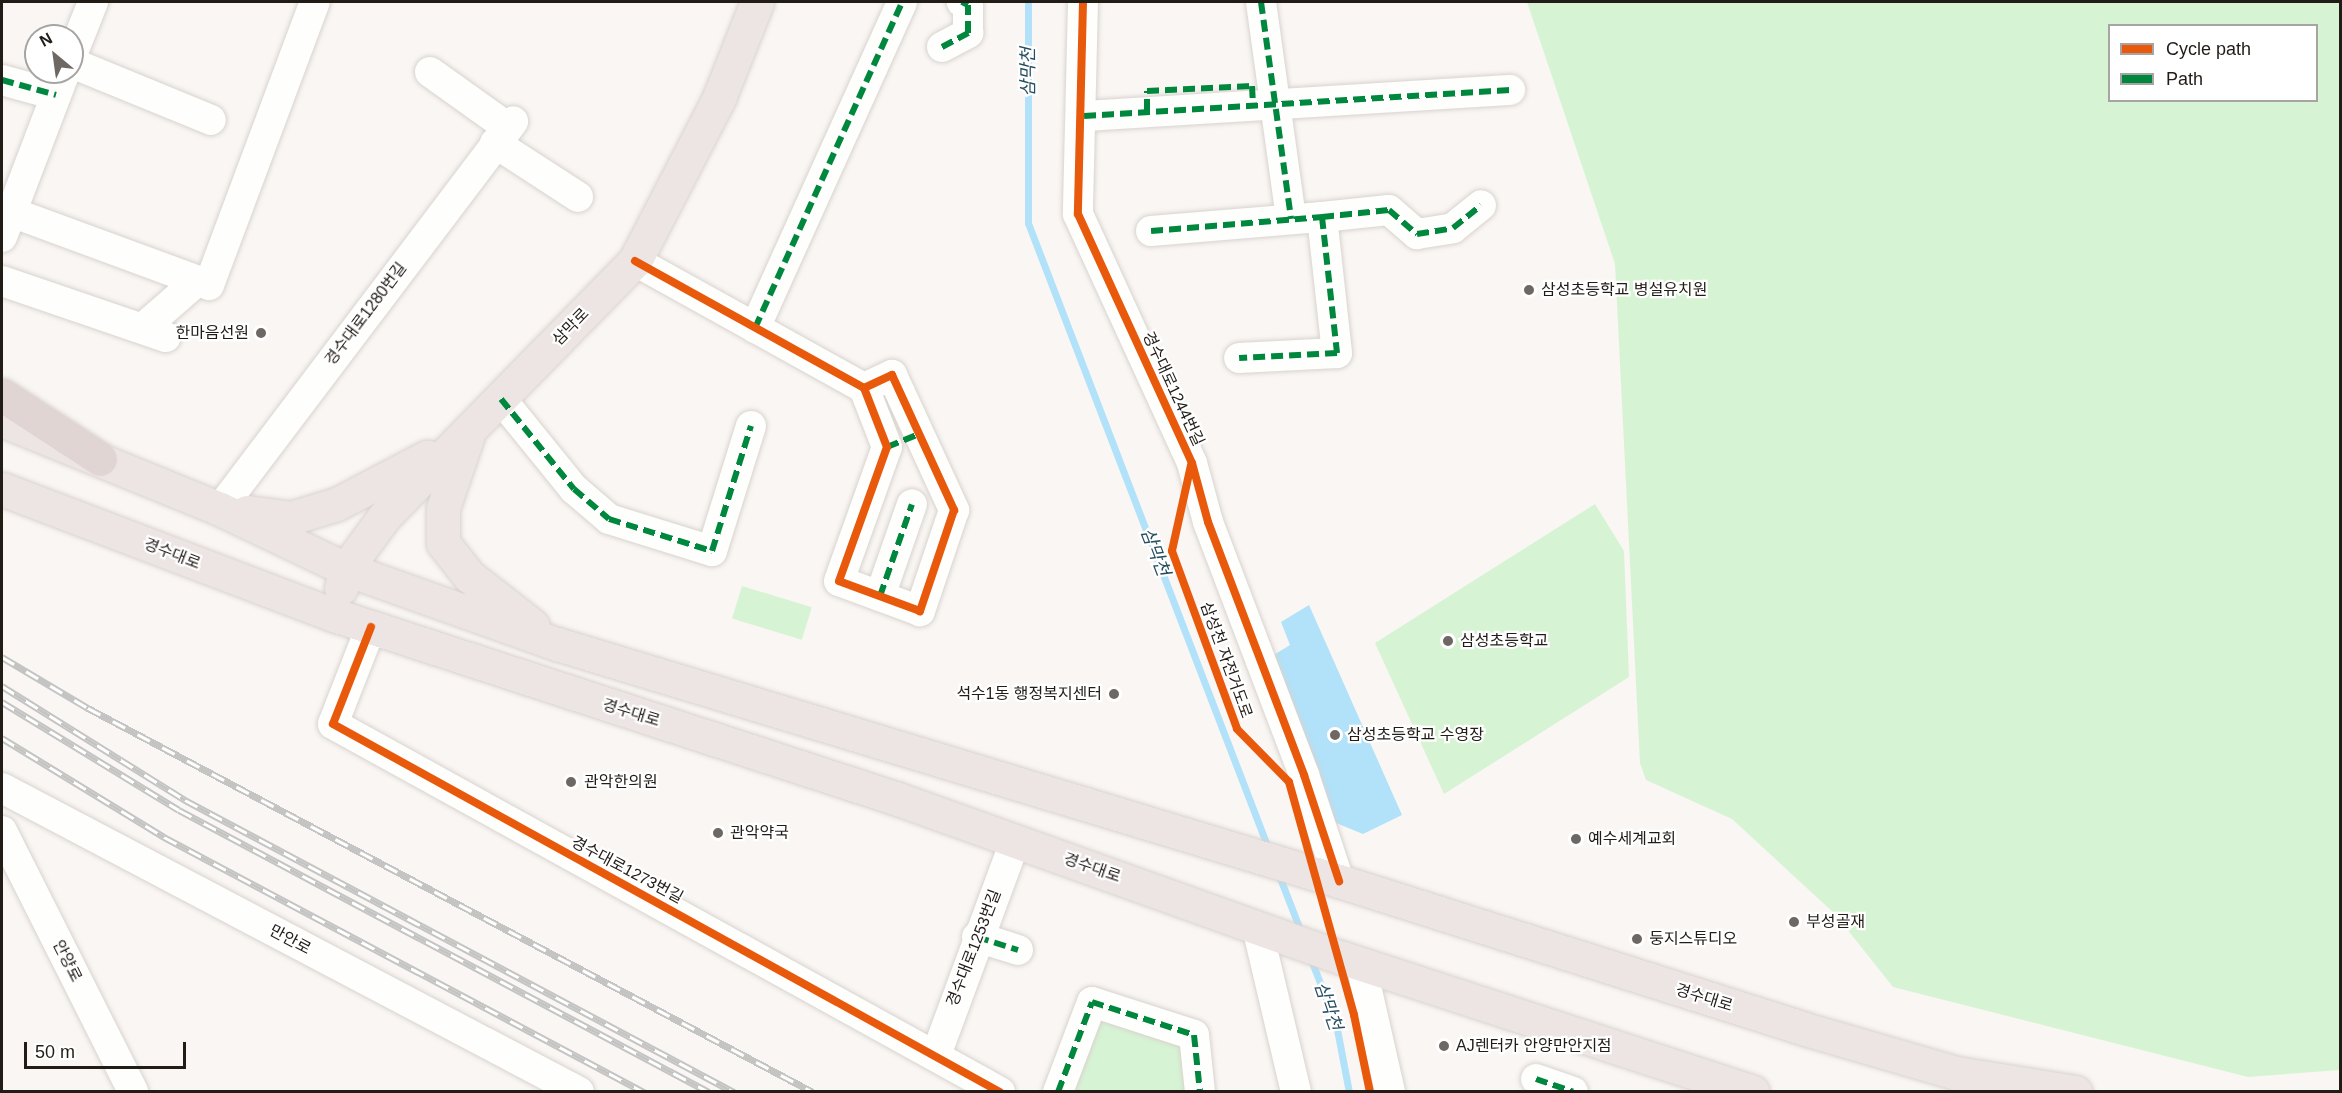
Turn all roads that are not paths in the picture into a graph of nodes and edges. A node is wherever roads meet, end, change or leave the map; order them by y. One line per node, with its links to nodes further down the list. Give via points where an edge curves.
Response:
1 (93, 2): 8 (street)
2 (315, 2): 28 (street, via 208,285)
3 (757, 2): 26 (main road, 삼막로, via 719,98)
4 (902, 2): 29 (street)
5 (962, 2): 9 (street, via 968,4 968,33)
6 (1083, 2): 17 (street, 경수대로1244번길)
7 (1261, 2): 16 (street)
8 (84, 25)
9 (942, 47)
10 (84, 68): 18 (street)
11 (430, 72): 19 (street)
12 (2, 80): 13 (street)
13 (24, 81)
14 (61, 84): 24 (street)
15 (1510, 90): 16 (street)
16 (1264, 105): 17 (street); 23 (street)
17 (1084, 116): 51 (street, 경수대로1244번길, via 1078,214 1192,463 1208,522 1304,775)
18 (211, 120)
19 (505, 130): 20 (street); 42 (street, 경수대로1280번길)
20 (578, 197)
21 (1480, 205): 22 (street, via 1453,228 1417,234 1389,210)
22 (1322, 217): 23 (street); 30 (street, via 1337,353)
23 (1291, 219): 25 (street)
24 (6, 224): 28 (street)
25 (1151, 231)
26 (635, 261): 29 (street); 33 (main road, 삼막로)
27 (2, 281): 28 (street, via 155,332)
28 (197, 281)
29 (755, 328): 31 (street)
30 (1239, 358)
31 (864, 388): 37 (street, via 892,375); 38 (street)
32 (2, 395): 39 (highway)
33 (501, 399): 35 (street, via 574,489 609,519 712,551); 36 (main road, 삼막로)
34 (2, 420): 39 (main road)
35 (751, 426)
36 (468, 433): 42 (main road, via 374,487 319,510 291,518); 43 (main road, 삼막로, via 384,517); 47 (main road, via 444,508 443,543 469,576)
37 (919, 434): 38 (street); 44 (street, via 954,510 920,611)
38 (887, 447): 44 (street, via 839,581)
39 (100, 459): 42 (main road)
40 (2, 489): 45 (main road, 경수대로)
41 (912, 504): 44 (street)
42 (220, 509): 43 (main road)
43 (346, 569): 45 (main road, 삼막로); 47 (main road)
44 (880, 596)
45 (333, 615): 46 (main road, 경수대로)
46 (371, 627): 50 (main road, 경수대로); 56 (street, 경수대로1273번길, via 333,724)
47 (556, 644): 51 (main road, 경수대로)
48 (2, 788): 59 (street, 만안로)
49 (2, 831): 58 (street, 안양로)
50 (1015, 841): 52 (main road, 경수대로); 53 (street, 경수대로1253번길)
51 (1339, 882): 67 (main road, 경수대로, via 1424,912 1945,1070)
52 (1260, 928): 55 (main road, 경수대로); 63 (street)
53 (977, 937): 54 (street); 56 (street, 경수대로1253번길)
54 (1018, 950)
55 (1352, 961): 64 (street); 66 (main road)
56 (936, 1055): 60 (street, 경수대로1273번길)
57 (1536, 1080): 65 (street)
58 (133, 1092)
59 (579, 1092)
60 (1000, 1092)
61 (1058, 1092): 62 (street, via 1092,1002 1194,1035)
62 (1200, 1092)
63 (1296, 1092)
64 (1390, 1092)
65 (1573, 1092)
66 (1753, 1092)
67 (2075, 1092)

